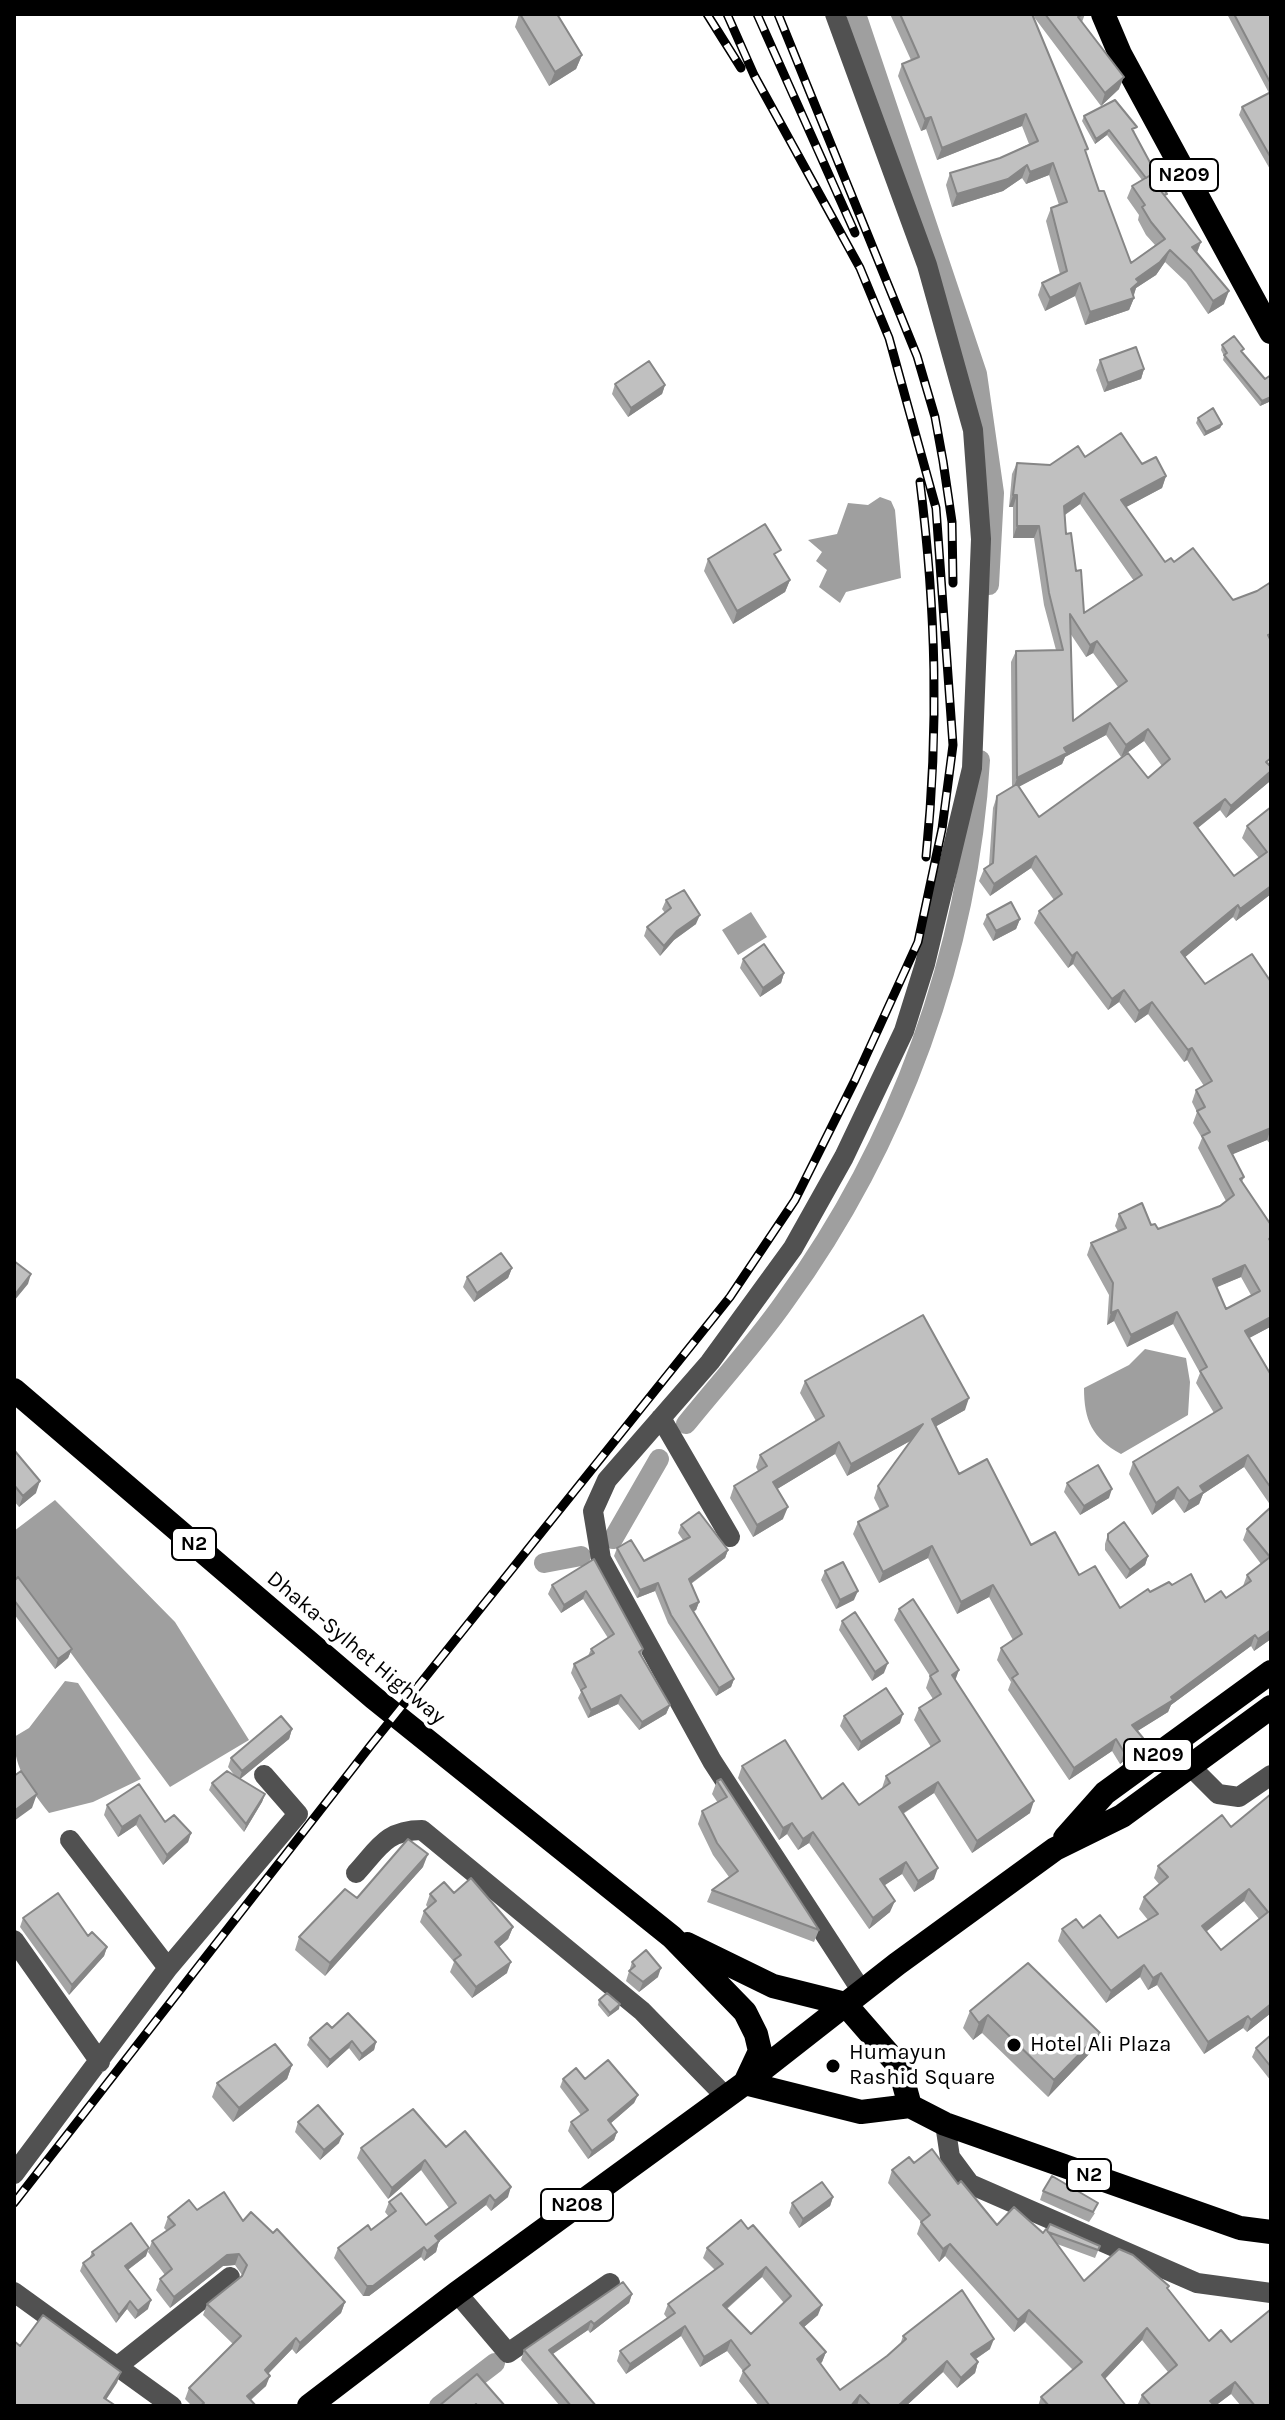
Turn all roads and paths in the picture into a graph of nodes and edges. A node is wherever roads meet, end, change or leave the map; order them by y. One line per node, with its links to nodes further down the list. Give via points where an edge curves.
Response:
1 (835, 14): 5 (street, via 927,265 973,430 981,539 972,768 904,1031 844,1157 793,1248 710,1362)
2 (1103, 14): 3 (highway, N209)
3 (1271, 332)
4 (14, 1390): 15 (highway, Dhaka-Sylhet Highway / N2, via 443,1756)
5 (661, 1418): 6 (street); 18 (street, via 607,1480 593,1511 601,1559 712,1761)
6 (730, 1537)
7 (1271, 1672): 13 (highway, N209, via 1105,1793)
8 (1271, 1707): 9 (highway, N209)
9 (1190, 1766): 11 (street, via 1218,1794 1239,1797); 13 (highway, N209, via 1122,1816)
10 (264, 1775): 17 (street, via 298,1814)
11 (1271, 1775)
12 (70, 1840): 17 (street)
13 (1055, 1849): 18 (highway, N209)
14 (356, 1873): 20 (street, via 401,1830 422,1830)
15 (672, 1937): 18 (highway, Dhaka-Sylhet Highway / N2, via 773,1986); 20 (highway, Dhaka-Sylhet Highway / N2, via 745,2012 756,2034 760,2051)
16 (14, 1940): 19 (street)
17 (168, 1968): 19 (street)
18 (853, 1997): 20 (highway, N208); 21 (highway, via 899,2066)
19 (100, 2062): 23 (street)
20 (736, 2090): 21 (highway, via 861,2112); 28 (highway, N208)
21 (910, 2106): 22 (highway, N2)
22 (945, 2124): 24 (highway, N2, via 1240,2228); 29 (street, via 950,2157 970,2184 1197,2283)
23 (14, 2174)
24 (1271, 2232)
25 (230, 2277): 30 (street)
26 (610, 2283): 28 (street, via 508,2353)
27 (14, 2292): 30 (street)
28 (457, 2293): 32 (highway, N208)
29 (1271, 2293)
30 (119, 2365): 31 (street)
31 (172, 2406)
32 (309, 2406)

